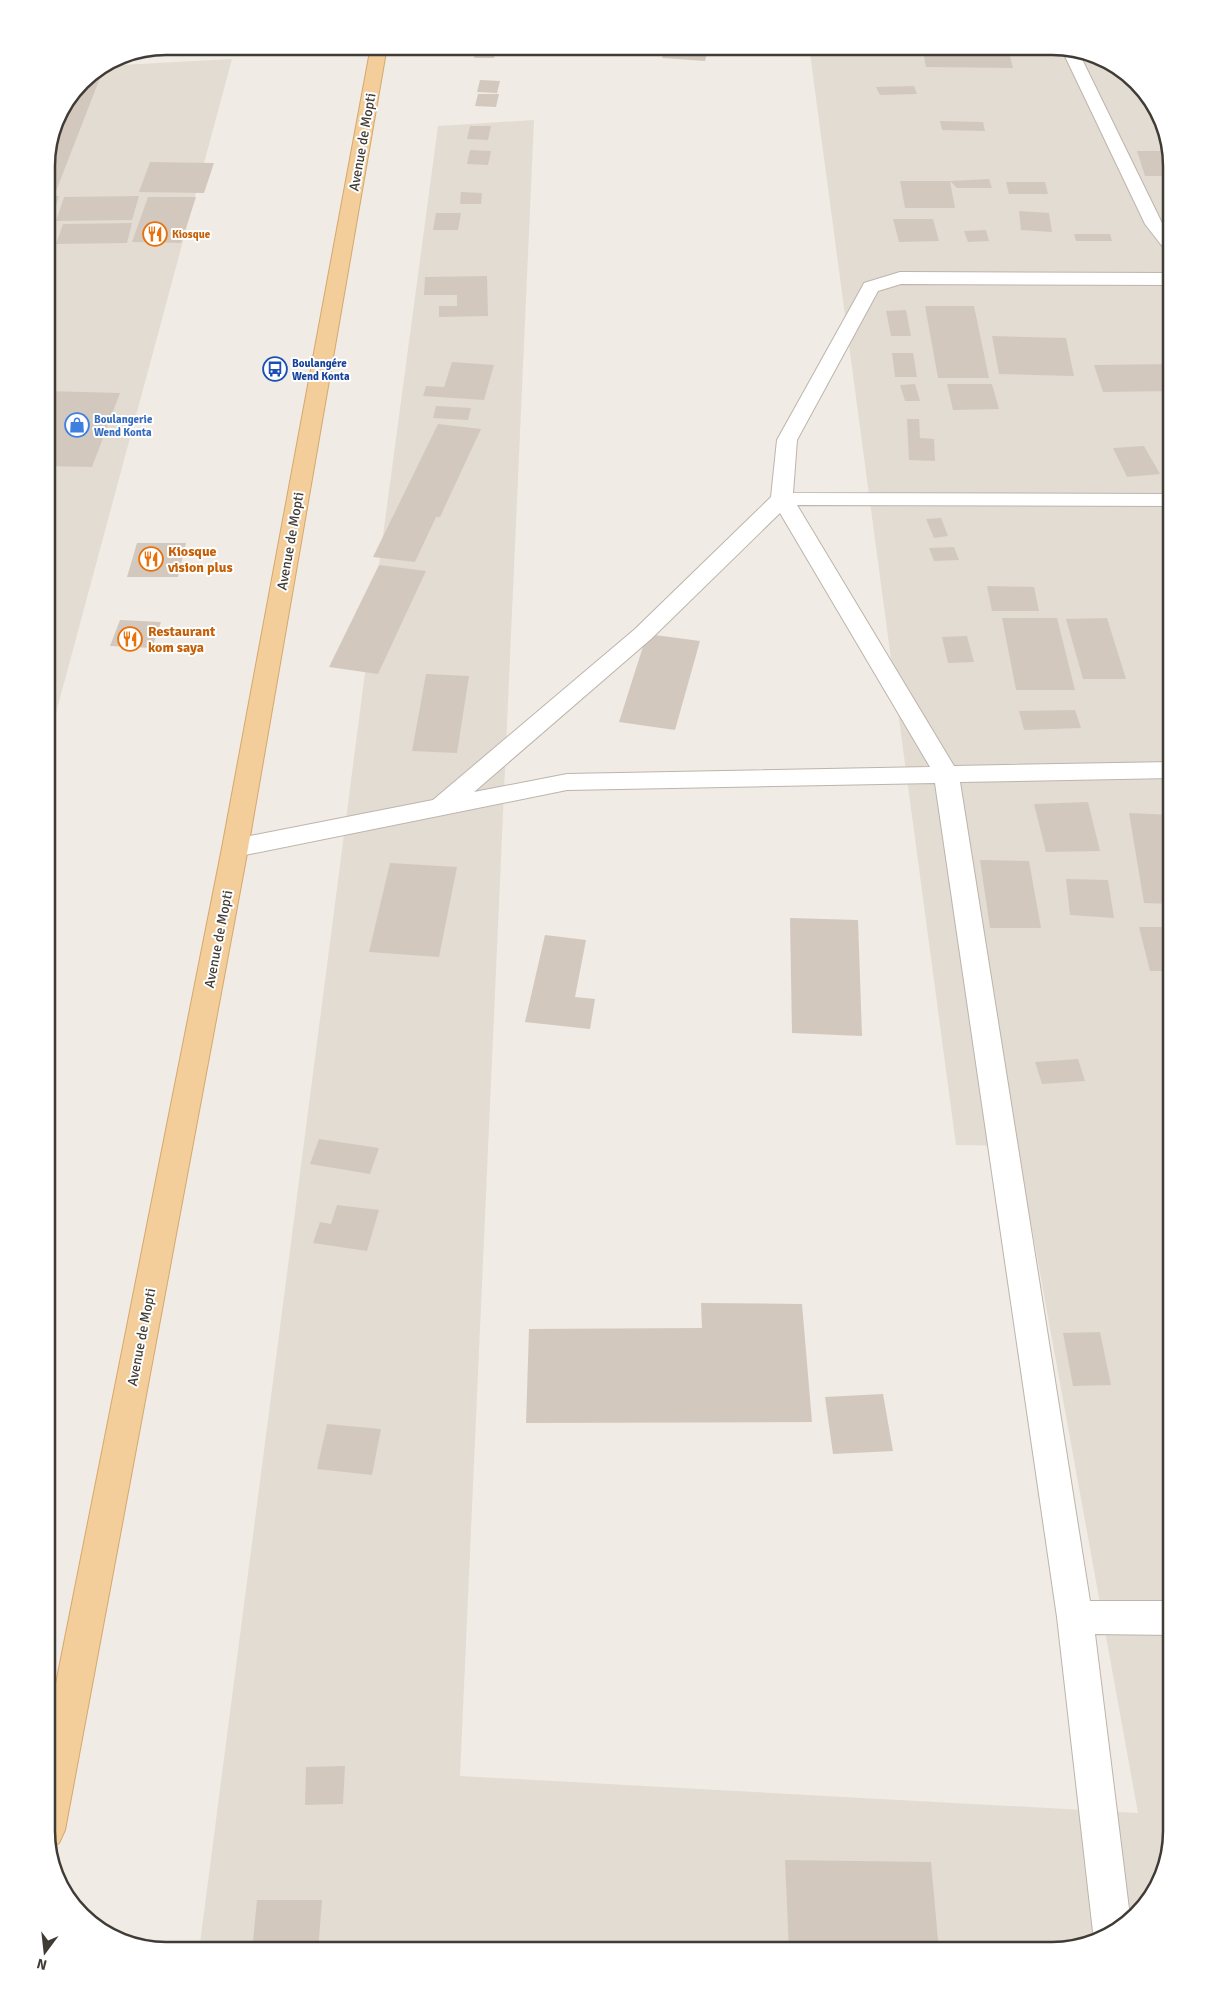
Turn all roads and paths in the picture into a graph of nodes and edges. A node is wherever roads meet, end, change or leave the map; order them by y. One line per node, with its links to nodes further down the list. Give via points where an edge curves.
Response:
1 (377, 55): 10 (main road, Avenue de Mopti)
2 (1073, 57): 3 (street, via 1154,224)
3 (1163, 235)
4 (1163, 279): 5 (street, via 900,278 871,287 787,440)
5 (782, 499): 6 (street); 8 (street); 9 (street, via 643,634)
6 (1163, 500)
7 (1163, 770): 8 (street)
8 (946, 773): 9 (street, via 567,782); 11 (street)
9 (441, 807): 10 (street)
10 (235, 848): 13 (main road, Avenue de Mopti)
11 (1076, 1617): 12 (street); 14 (street)
12 (1163, 1618)
13 (55, 1783)
14 (1111, 1925)

